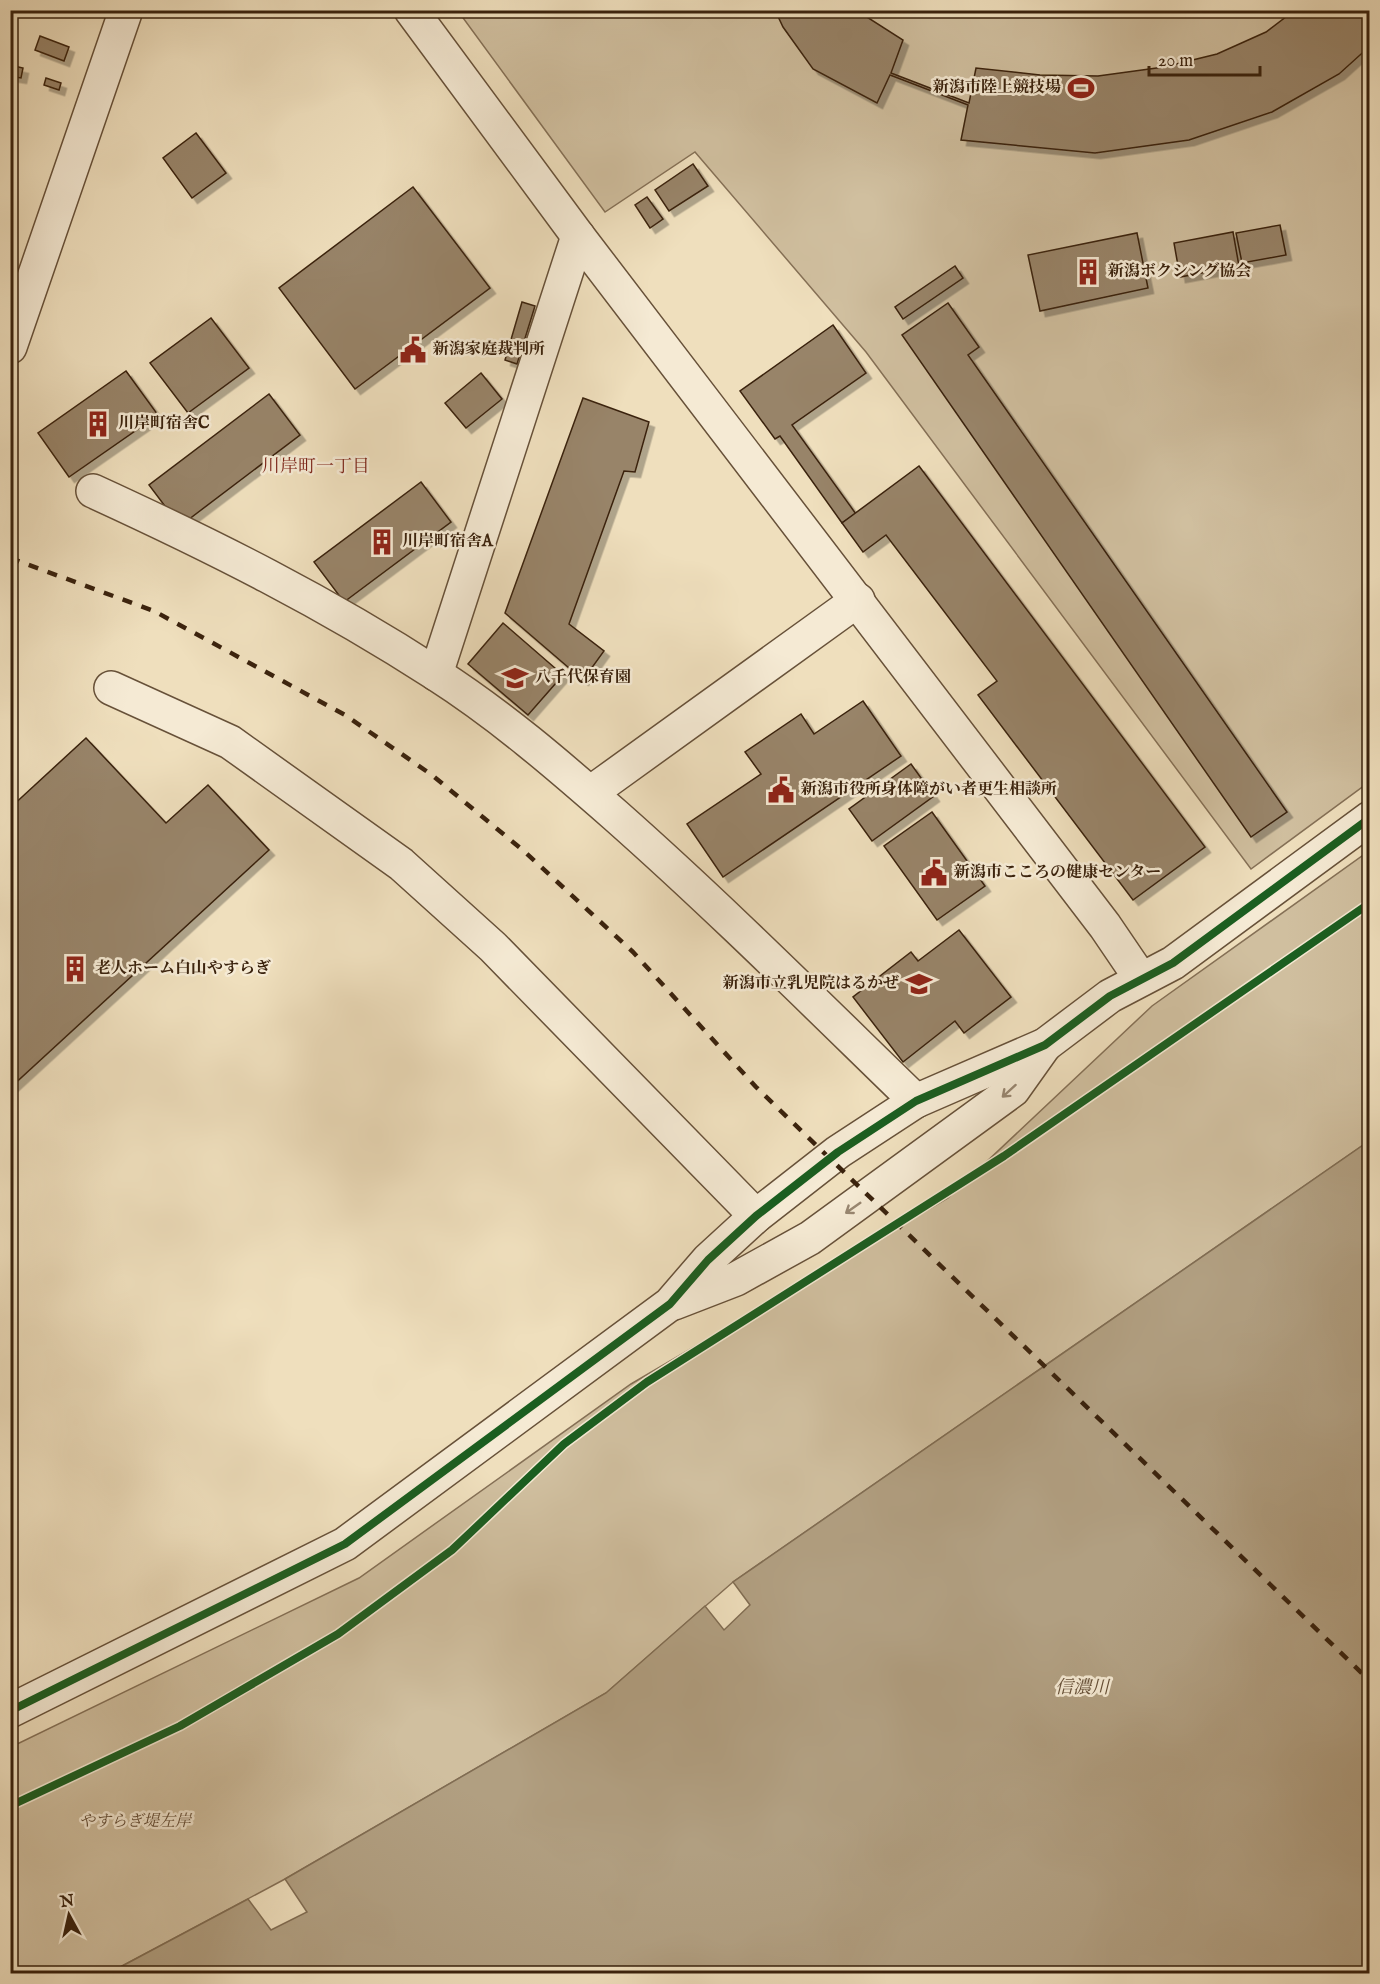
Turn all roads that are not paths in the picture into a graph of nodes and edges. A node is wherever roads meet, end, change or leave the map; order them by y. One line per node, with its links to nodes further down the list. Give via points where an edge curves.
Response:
1 (126, 10): 4 (street)
2 (411, 10): 3 (street)
3 (578, 236): 6 (street); 7 (street)
4 (10, 347)
5 (93, 491): 7 (street, via 278,579)
6 (858, 600): 9 (street); 11 (street)
7 (436, 674): 13 (street, via 539,750 683,874)
8 (111, 688): 14 (street, via 230,742 401,864 493,947)
9 (600, 786)
10 (1370, 818): 11 (street, via 1173,963)
11 (1141, 979): 12 (street, via 1110,996)
12 (1045, 1045): 13 (street); 15 (street, one-way to 15, via 1013,1089 810,1238 736,1279)
13 (916, 1101): 14 (street, via 838,1152)
14 (756, 1216): 15 (street, via 708,1260)
15 (670, 1304): 16 (street, via 345,1544)
16 (10, 1711)

